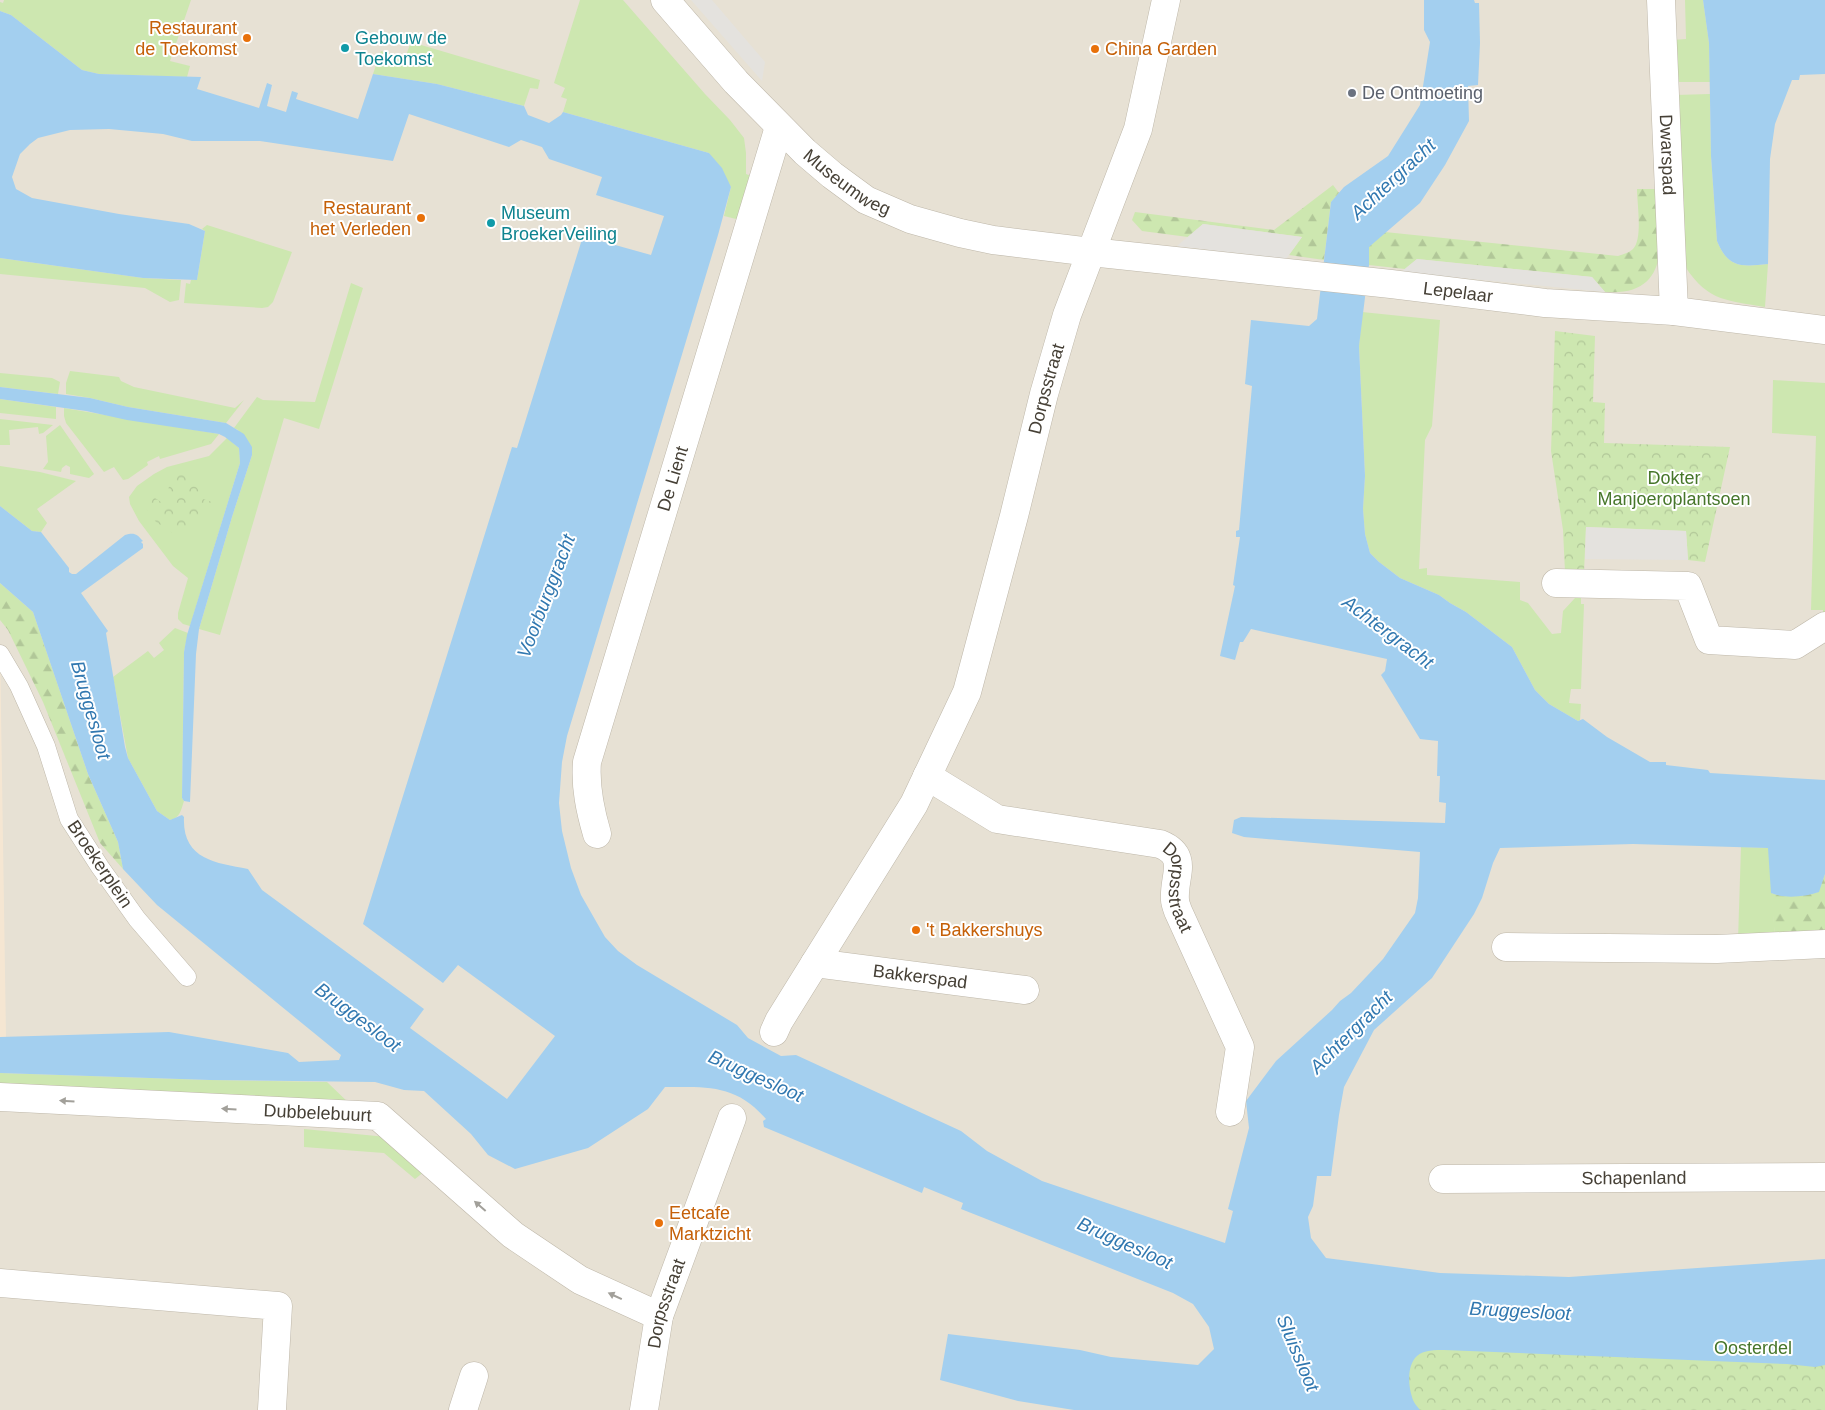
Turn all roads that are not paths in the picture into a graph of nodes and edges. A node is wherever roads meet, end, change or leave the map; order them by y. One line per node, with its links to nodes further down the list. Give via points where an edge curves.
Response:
1 (665, 0): 4 (street, Museumweg)
2 (1166, 0): 5 (street, Dorpsstraat, via 1138,130)
3 (1662, 0): 6 (street, Dwarspad)
4 (779, 127): 5 (street, Museumweg, via 832,176 866,200 910,220 977,237); 12 (street, De Lient, via 587,762 586,781)
5 (1091, 252): 6 (street, Lepelaar, via 1546,303); 11 (street, Dorpsstraat, via 1044,394 967,692)
6 (1674, 311): 7 (street, Lepelaar)
7 (1825, 330)
8 (1556, 583): 9 (street, via 1688,586 1709,640 1795,645)
9 (1825, 626)
10 (0, 654): 16 (lane, Broekerplein, via 19,686 46,746 69,819 137,919)
11 (927, 776): 15 (street, Dorpsstraat, via 914,804); 20 (street, Dorpsstraat, via 997,819 1160,844 1172,851 1178,864 1175,899 1178,911 1240,1047)
12 (597, 834)
13 (1825, 944): 14 (street, via 1717,950)
14 (1506, 947)
15 (815, 963): 17 (street, Bakkerspad); 18 (street, Dorpsstraat)
16 (187, 977)
17 (1025, 990)
18 (774, 1032)
19 (0, 1097): 25 (street, Dubbelebuurt, one-way to 19, via 580,1280 513,1235 378,1116)
20 (1230, 1112)
21 (732, 1118): 25 (street, Dorpsstraat)
22 (1825, 1177): 23 (street, Schapenland)
23 (1443, 1179)
24 (0, 1283): 27 (street, via 278,1306)
25 (659, 1316): 29 (street, Dorpsstraat)
26 (474, 1376): 28 (street)
27 (272, 1409)
28 (463, 1410)
29 (644, 1410)

